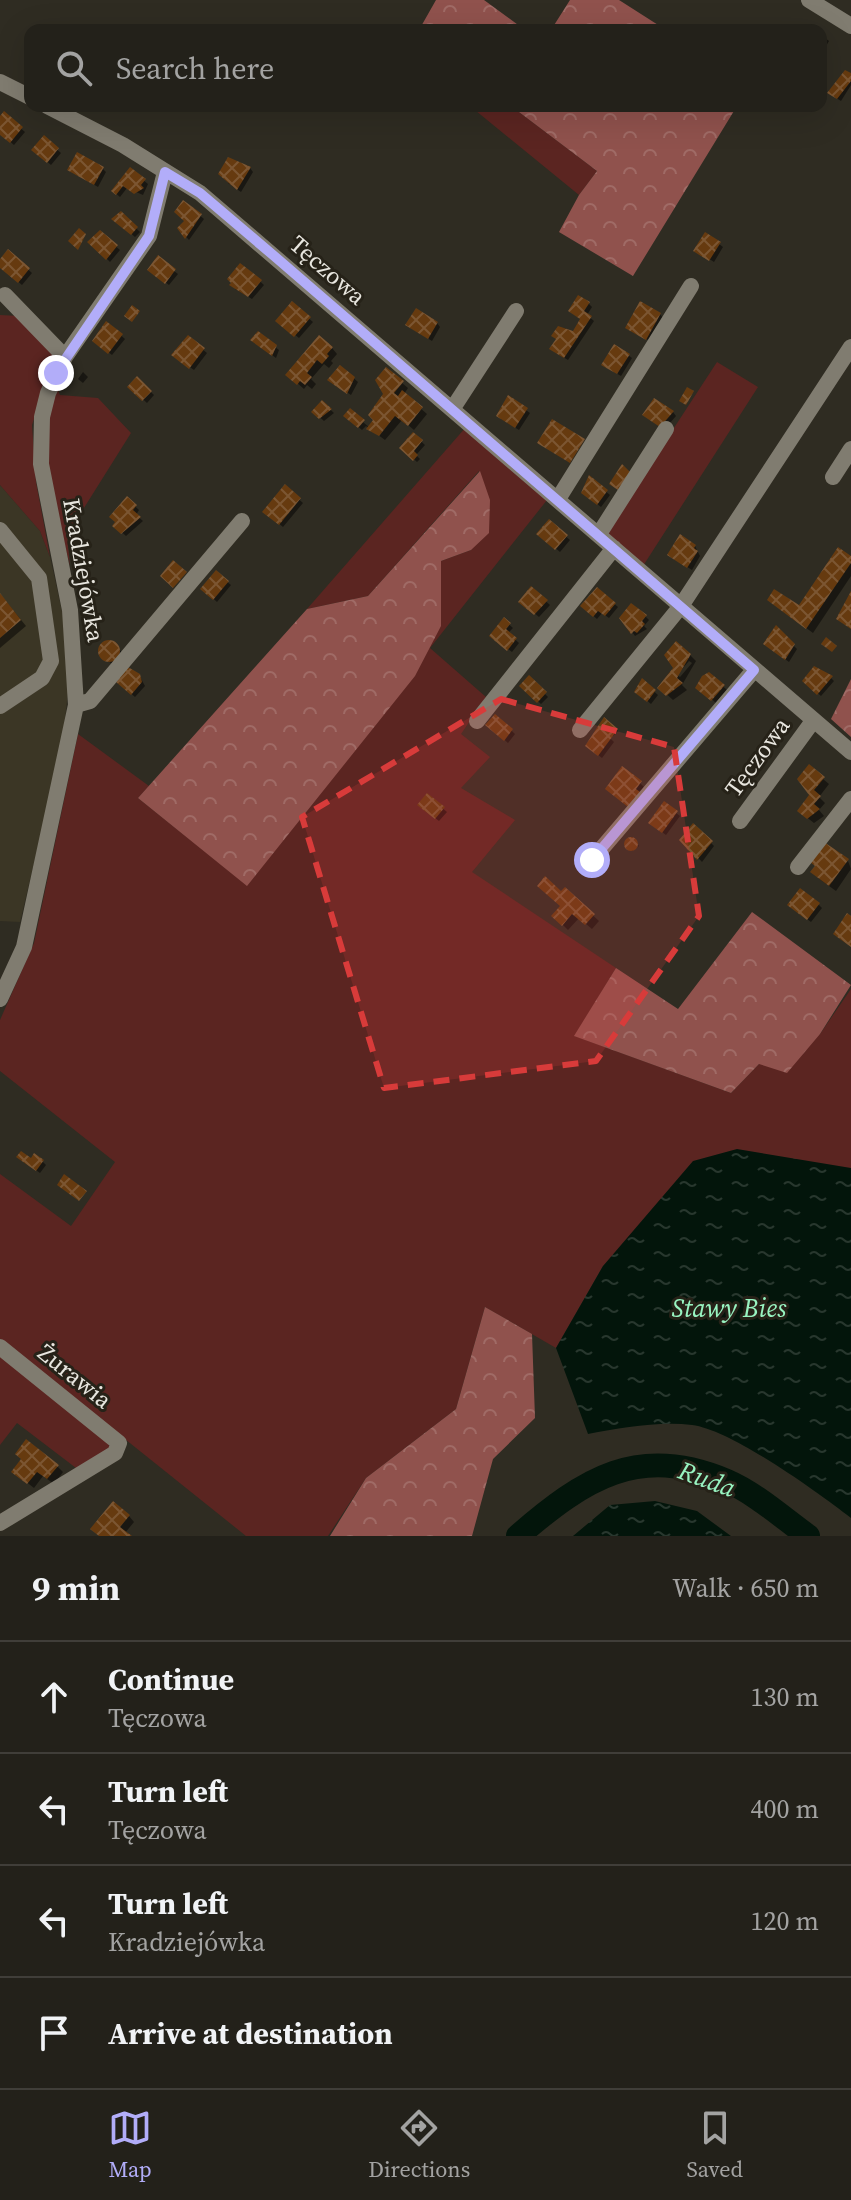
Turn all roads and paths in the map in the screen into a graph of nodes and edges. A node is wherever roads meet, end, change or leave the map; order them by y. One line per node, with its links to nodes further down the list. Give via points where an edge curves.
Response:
1 (809, 0): 2 (street)
2 (851, 26)
3 (0, 82): 4 (street)
4 (24, 94)
5 (59, 112): 6 (street, Tęczowa)
6 (165, 172): 11 (street, Kradziejówka, via 149,236); 13 (street, Tęczowa, via 200,193)
7 (691, 286): 17 (street)
8 (5, 295): 11 (street)
9 (516, 311): 13 (street)
10 (851, 347): 12 (street)
11 (65, 357): 24 (street, Kradziejówka, via 48,393 40,440 70,610)
12 (846, 364): 22 (street)
13 (453, 408): 17 (street, Tęczowa)
14 (666, 429): 20 (street)
15 (851, 449): 16 (street)
16 (833, 477)
17 (558, 499): 20 (street, Tęczowa)
18 (242, 521): 24 (street, via 90,701)
19 (0, 530): 25 (street, via 39,578 51,661 42,678)
20 (599, 534): 21 (street, Tęczowa)
21 (614, 548): 22 (street, Tęczowa); 26 (street)
22 (681, 606): 23 (street, Tęczowa); 28 (street)
23 (754, 670): 27 (street, Tęczowa); 32 (street)
24 (76, 705): 34 (street, Kradziejówka, via 24,947)
25 (0, 706)
26 (477, 721)
27 (813, 721): 29 (street, Tęczowa); 31 (street, Tęczowa)
28 (580, 730)
29 (851, 752)
30 (851, 799): 33 (street)
31 (740, 821)
32 (592, 860)
33 (798, 867)
34 (0, 999)
35 (0, 1347): 36 (street, Żurawia, via 119,1443 115,1453)
36 (0, 1523)

